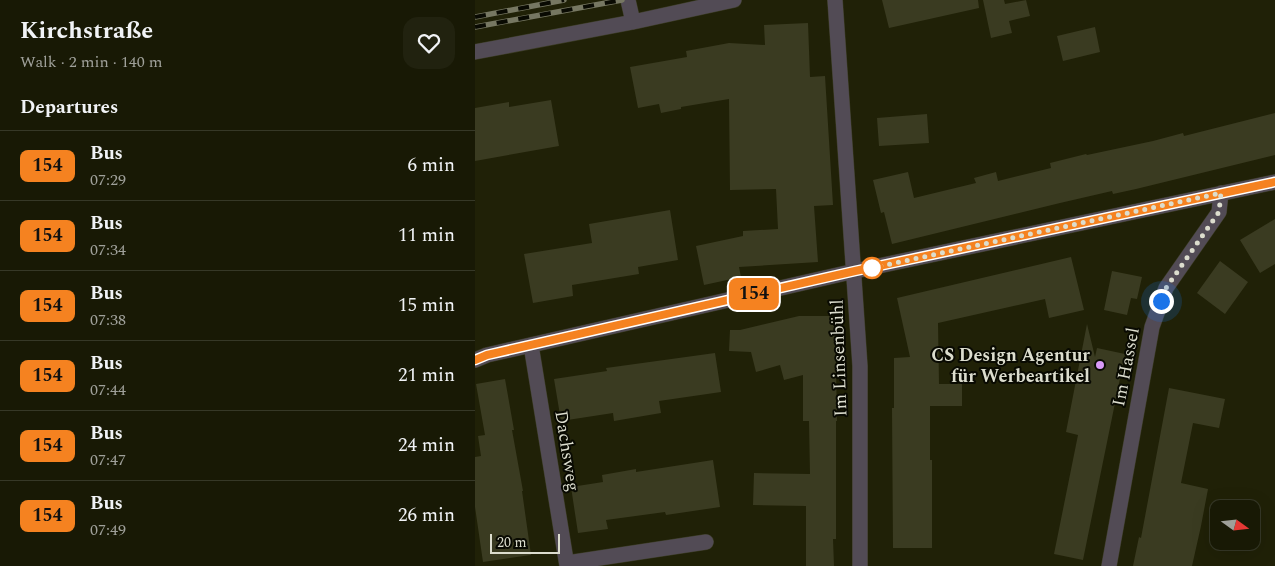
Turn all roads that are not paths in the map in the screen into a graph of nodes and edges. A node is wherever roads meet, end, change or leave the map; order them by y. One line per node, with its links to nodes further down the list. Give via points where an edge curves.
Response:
1 (628, 0): 4 (street)
2 (735, 0): 4 (street)
3 (835, 0): 8 (street, Im Linsenbühl)
4 (633, 22): 5 (street)
5 (475, 52)
6 (1275, 182): 7 (street)
7 (1221, 193): 8 (street); 14 (street, Im Hassel, via 1219,212 1166,288 1152,327)
8 (855, 271): 9 (street); 13 (street, Im Linsenbühl, via 861,366)
9 (531, 345): 10 (street); 12 (street, Dachsweg)
10 (475, 360)
11 (706, 542): 12 (street, Dachsweg)
12 (567, 564)
13 (860, 566)
14 (1109, 566)

